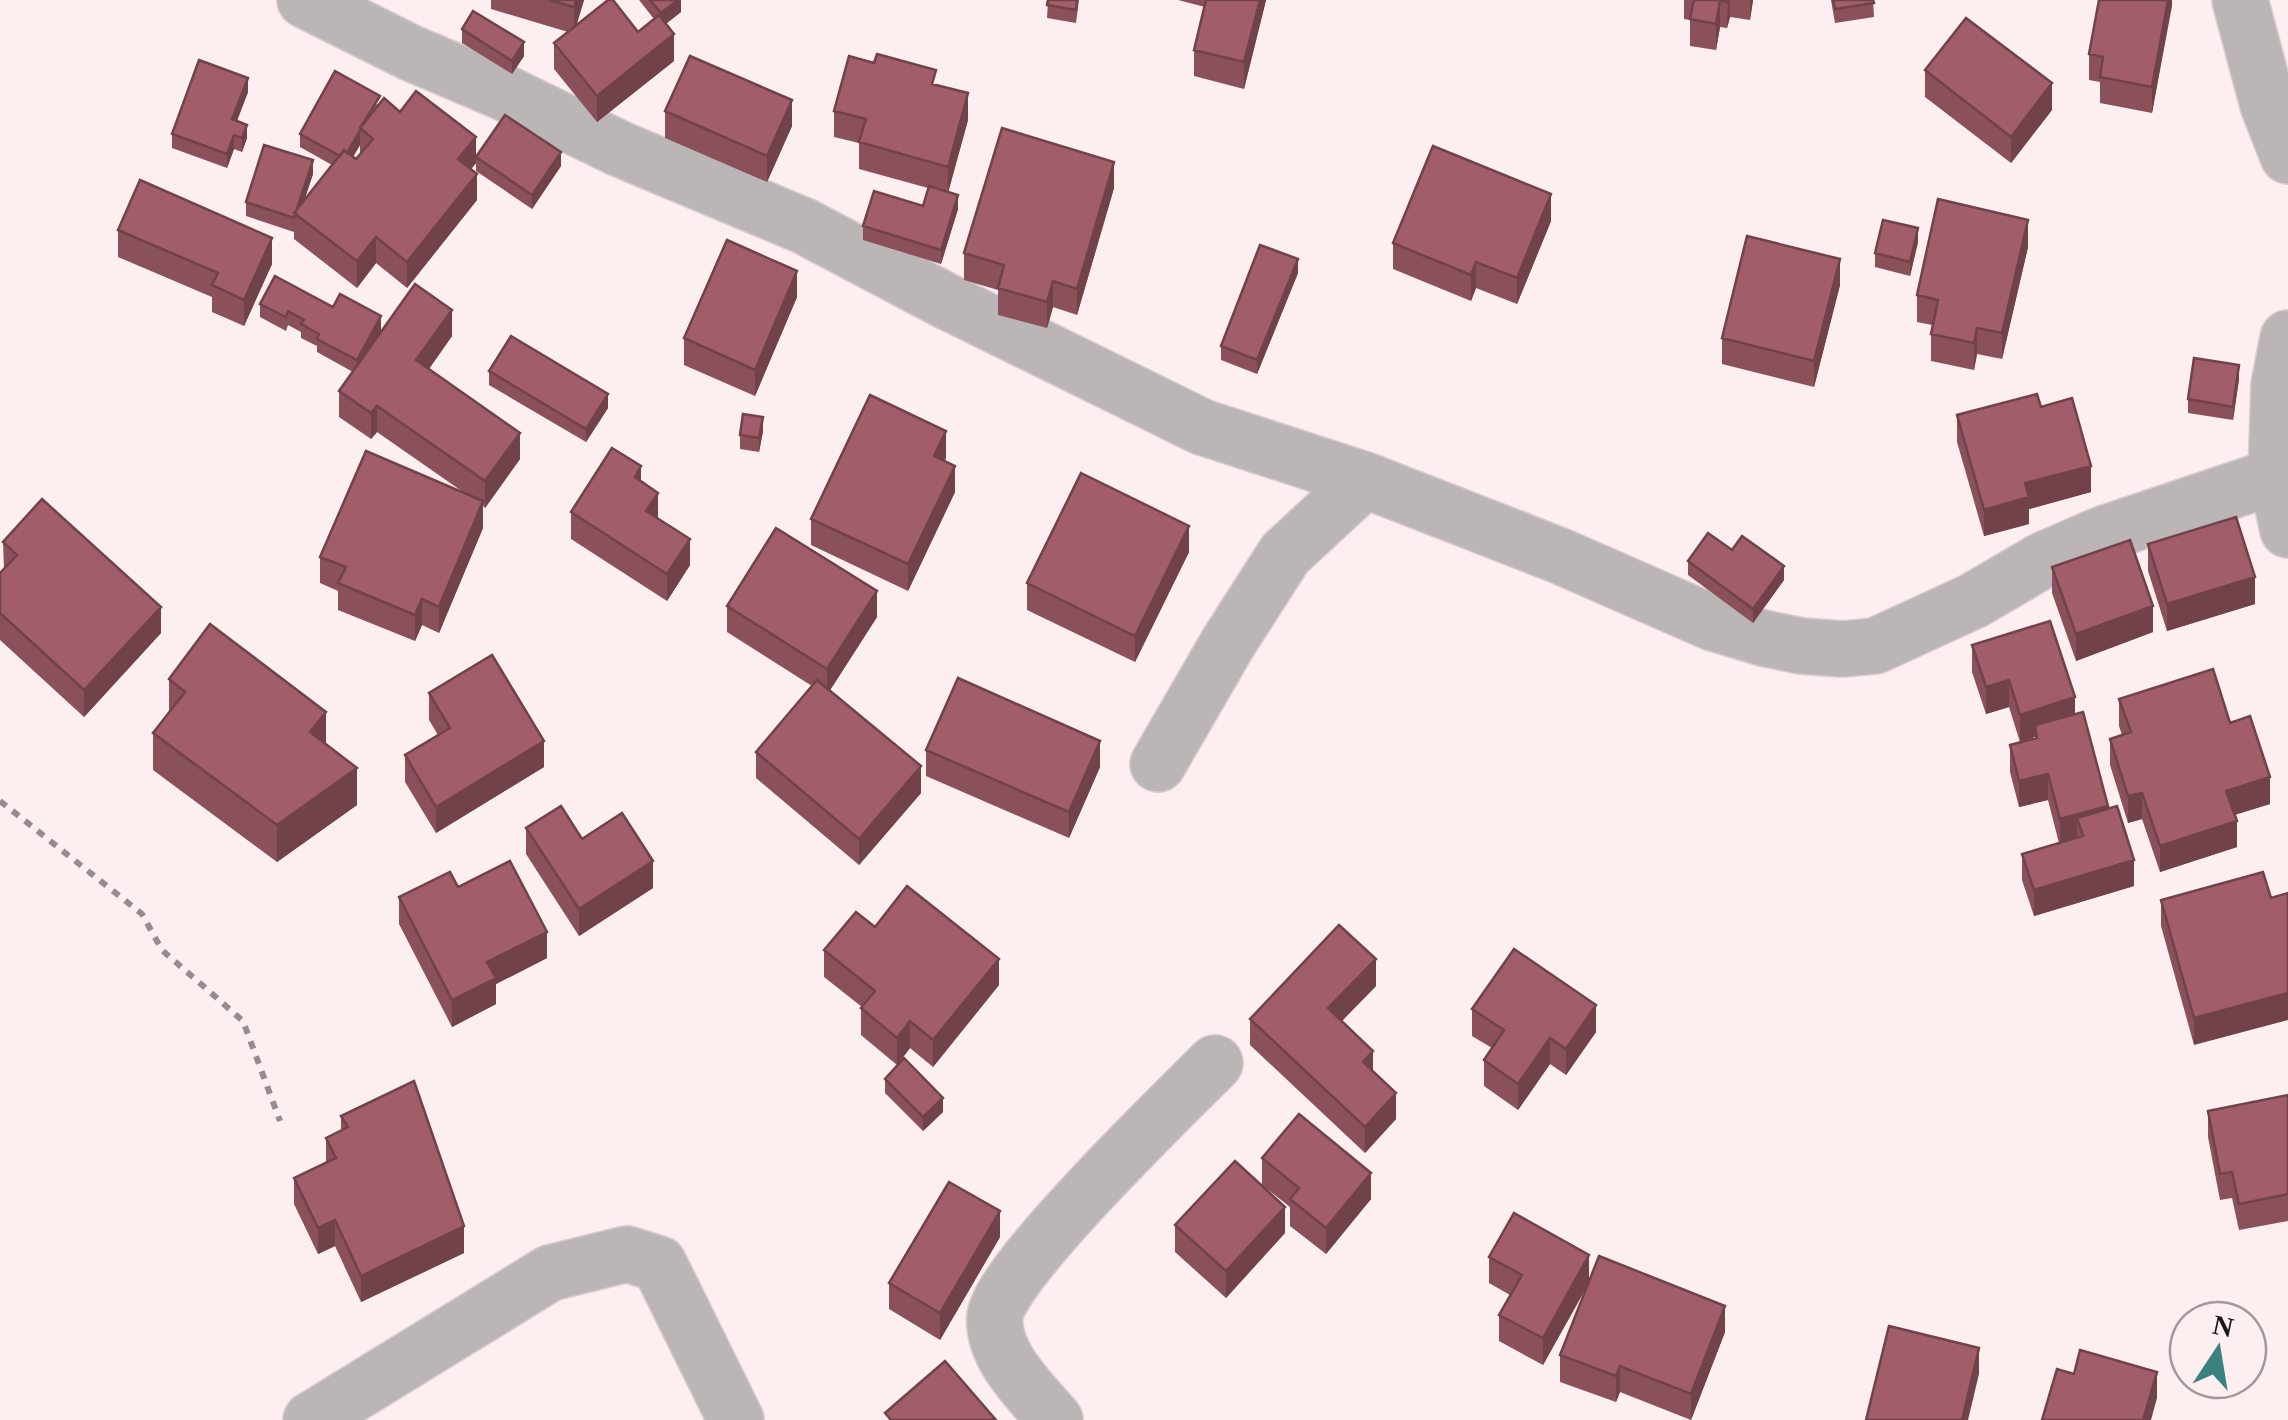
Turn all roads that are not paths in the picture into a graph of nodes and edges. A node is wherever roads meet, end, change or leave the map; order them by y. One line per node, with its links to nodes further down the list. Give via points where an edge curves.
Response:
1 (305, 0): 6 (street, via 620,149 804,226 1202,427)
2 (2240, 0): 3 (street)
3 (2288, 156)
4 (2288, 338): 5 (street, via 2278,385)
5 (2276, 476): 6 (street, via 2103,534 1875,646 1843,650 1713,623); 7 (street)
6 (1365, 480): 8 (street, via 1285,554)
7 (2288, 530)
8 (1158, 764)
9 (1216, 1063): 12 (street, via 1085,1195 995,1314 998,1343)
10 (310, 1420): 11 (street, via 550,1273 627,1254 659,1264)
11 (736, 1420)
12 (1055, 1420)

